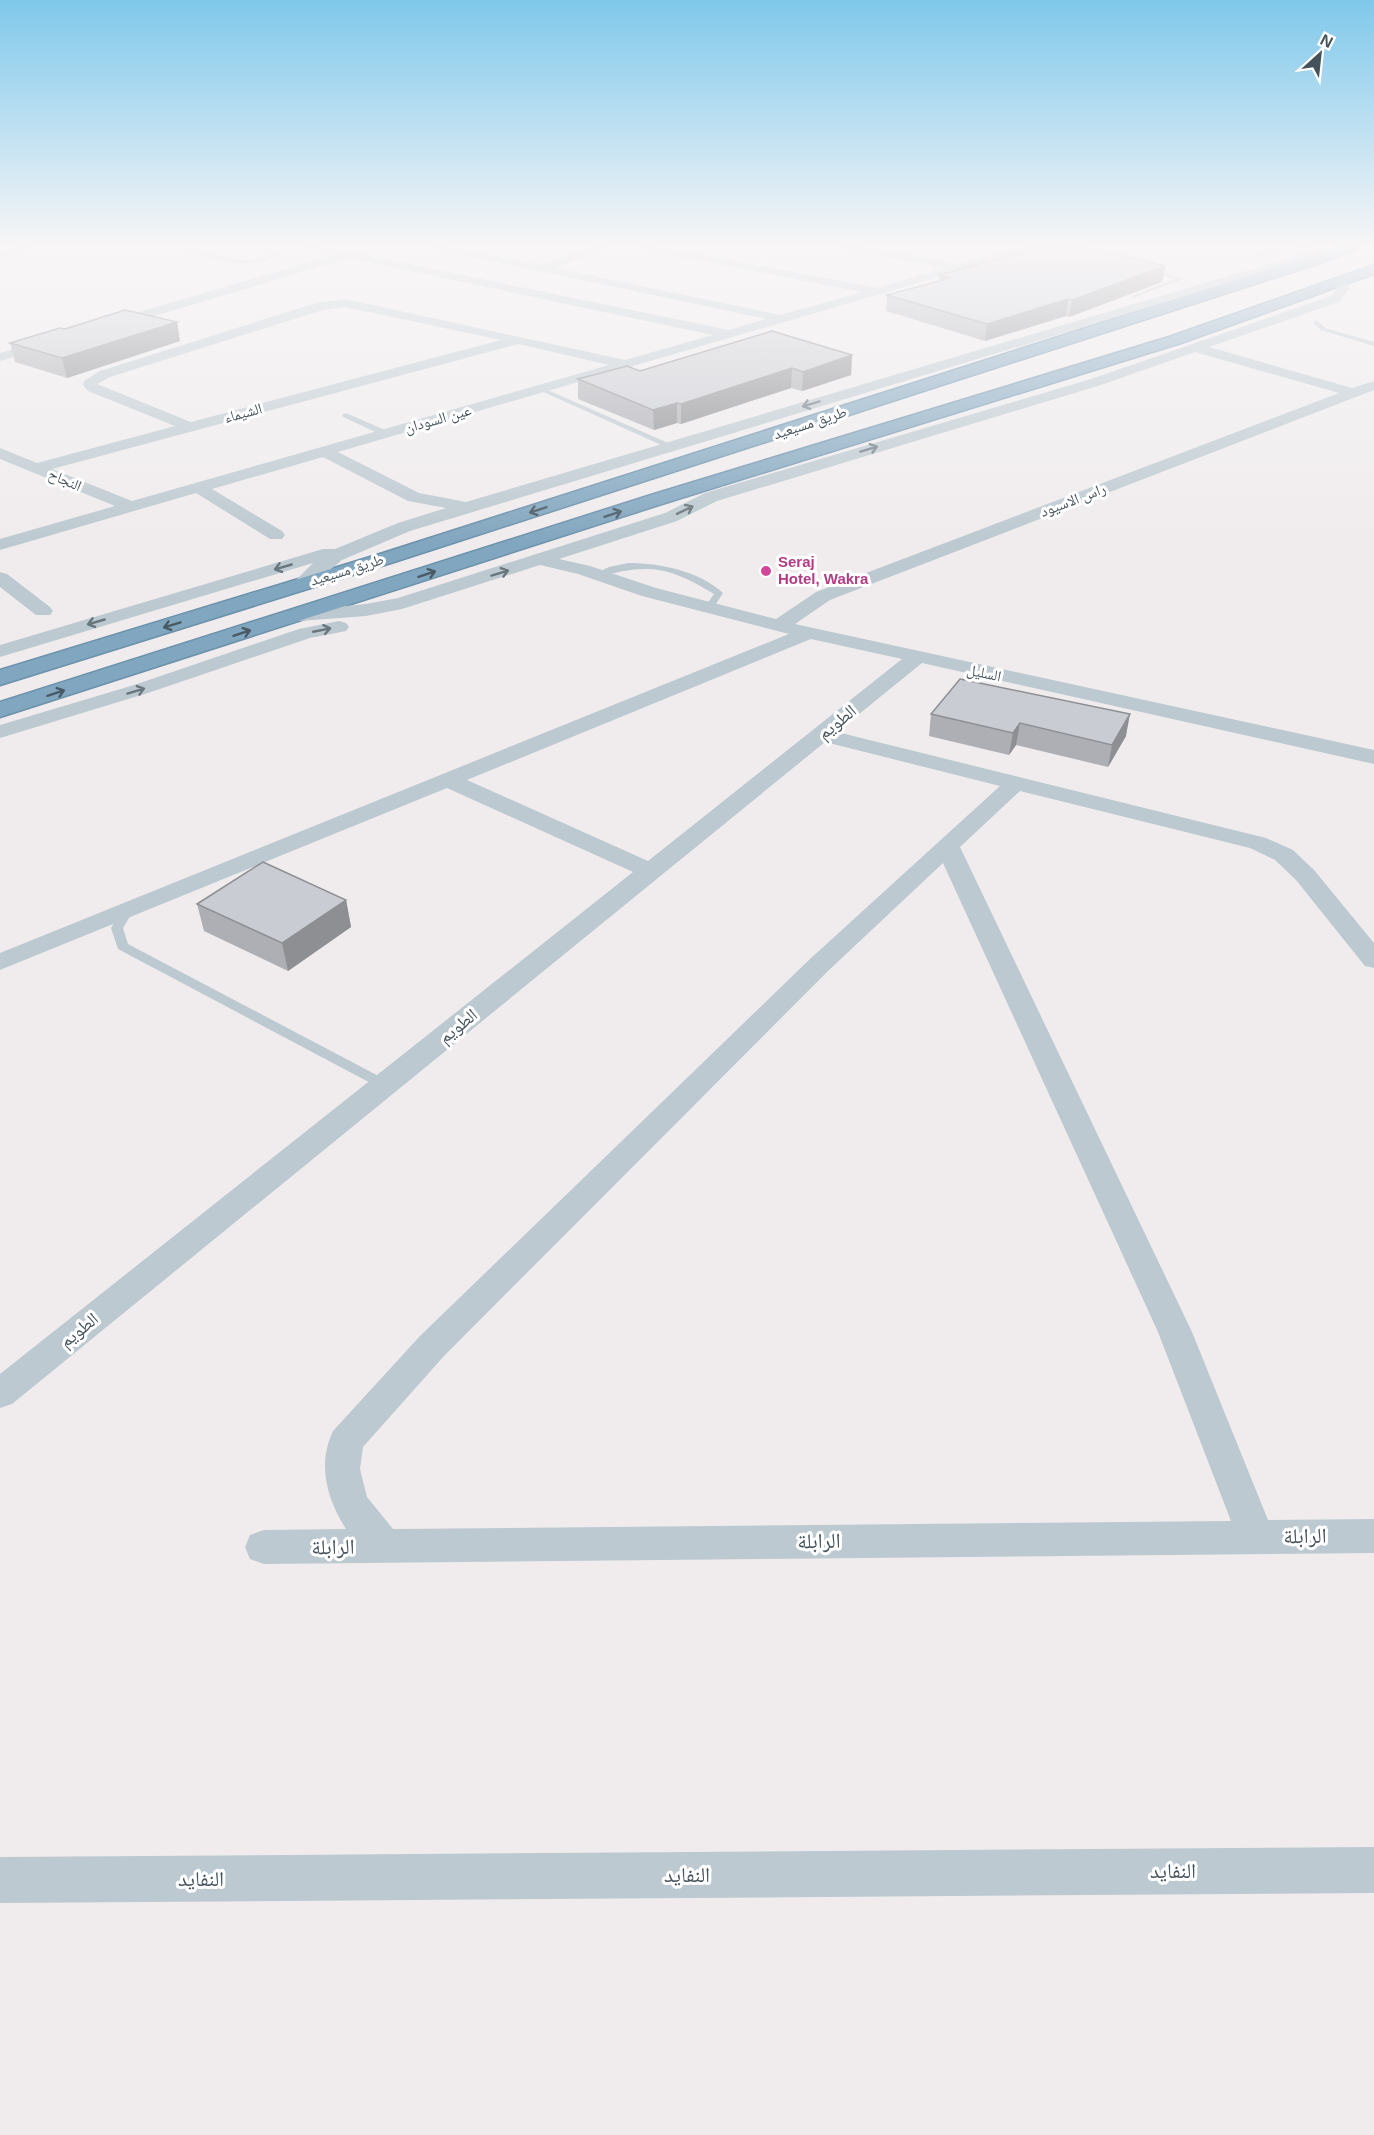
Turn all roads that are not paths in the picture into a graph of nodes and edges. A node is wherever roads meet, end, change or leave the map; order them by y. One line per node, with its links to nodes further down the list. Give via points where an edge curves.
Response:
1 (39, 346): 13 (street)
2 (197, 346): 20 (street, via 105,374 90,385)
3 (498, 346): 20 (street, الشيماء)
4 (543, 346): 14 (street)
5 (688, 346): 14 (street, عين السودان)
6 (999, 346): 23 (street, طريق مسيعيد, one-way to 23)
7 (1050, 346): 22 (highway, طريق مسيعيد)
8 (1130, 346): 15 (highway)
9 (1157, 346): 12 (highway, طريق مسيعيد)
10 (1201, 346): 11 (street, طريق مسيعيد)
11 (1191, 349): 12 (highway); 18 (street); 35 (street, طريق مسيعيد, one-way to 11, via 672,517 711,497 1096,382)
12 (1144, 350): 15 (highway, طريق مسيعيد)
13 (0, 357)
14 (622, 364): 17 (street, عين السودان)
15 (1048, 378): 30 (highway, طريق مسيعيد)
16 (1374, 385): 18 (street, راس الاسيود)
17 (541, 388): 21 (street, عين السودان); 23 (lane)
18 (1353, 393): 46 (street, راس الاسيود, via 823,596)
19 (343, 416): 21 (lane)
20 (190, 427): 26 (street, الشيماء)
21 (384, 435): 24 (street, عين السودان)
22 (765, 437): 29 (highway, via 579,485); 42 (highway, طريق مسيعيد, one-way to 42)
23 (671, 446): 29 (street, طريق مسيعيد)
24 (326, 452): 27 (street, عين السودان); 28 (street)
25 (0, 453): 26 (street, النجاح)
26 (36, 468): 32 (street, النجاح)
27 (199, 488): 32 (street, عين السودان); 34 (street)
28 (414, 497): 31 (street); 33 (street, via 422,512)
29 (494, 499): 31 (street, طريق مسيعيد)
30 (658, 499): 35 (highway); 45 (highway, طريق مسيعيد, one-way to 30)
31 (473, 506): 33 (street, طريق مسيعيد)
32 (131, 507): 37 (street, عين السودان)
33 (404, 528): 36 (street, طريق مسيعيد)
34 (276, 535)
35 (619, 535): 38 (street, طريق مسيعيد)
36 (359, 544): 42 (street, طريق مسيعيد, via 315,568); 48 (street, طريق مسيعيد, one-way to 48)
37 (0, 545)
38 (588, 545): 39 (street, طريق مسيعيد); 40 (street, via 586,560)
39 (541, 560): 40 (street, السليل); 43 (street, طريق مسيعيد, one-way to 39)
40 (596, 575): 46 (street, السليل)
41 (0, 578): 44 (street)
42 (301, 584): 50 (highway, طريق مسيعيد, one-way to 50)
43 (402, 603): 45 (street, طريق مسيعيد); 52 (street, طريق مسيعيد, one-way to 43, via 306,633 363,622)
44 (43, 611)
45 (300, 615): 51 (highway, طريق مسيعيد, one-way to 45)
46 (779, 626): 47 (street, السليل)
47 (808, 633): 49 (street, السليل); 55 (street)
48 (0, 651)
49 (916, 658): 53 (street, الطويم); 54 (street, السليل)
50 (0, 678)
51 (0, 710)
52 (0, 732)
53 (821, 735): 56 (street); 58 (street, الطويم)
54 (1374, 757)
55 (446, 779): 58 (street); 59 (street)
56 (1016, 783): 57 (street); 60 (street, via 1258,843 1284,855)
57 (948, 847): 65 (street, via 1175,1332); 66 (street, via 819,965 440,1338 346,1442 342,1469 349,1502)
58 (651, 871): 62 (street, الطويم)
59 (129, 908): 61 (street); 62 (lane, via 117,928 122,946)
60 (1374, 960)
61 (0, 962)
62 (385, 1085): 63 (street, الطويم)
63 (0, 1394)
64 (1374, 1536): 65 (street, الرابلة)
65 (1256, 1537): 66 (street, الرابلة)
66 (385, 1546): 67 (street, الرابلة)
67 (264, 1547)
68 (1374, 1870): 69 (street, النفايد)
69 (0, 1880)

